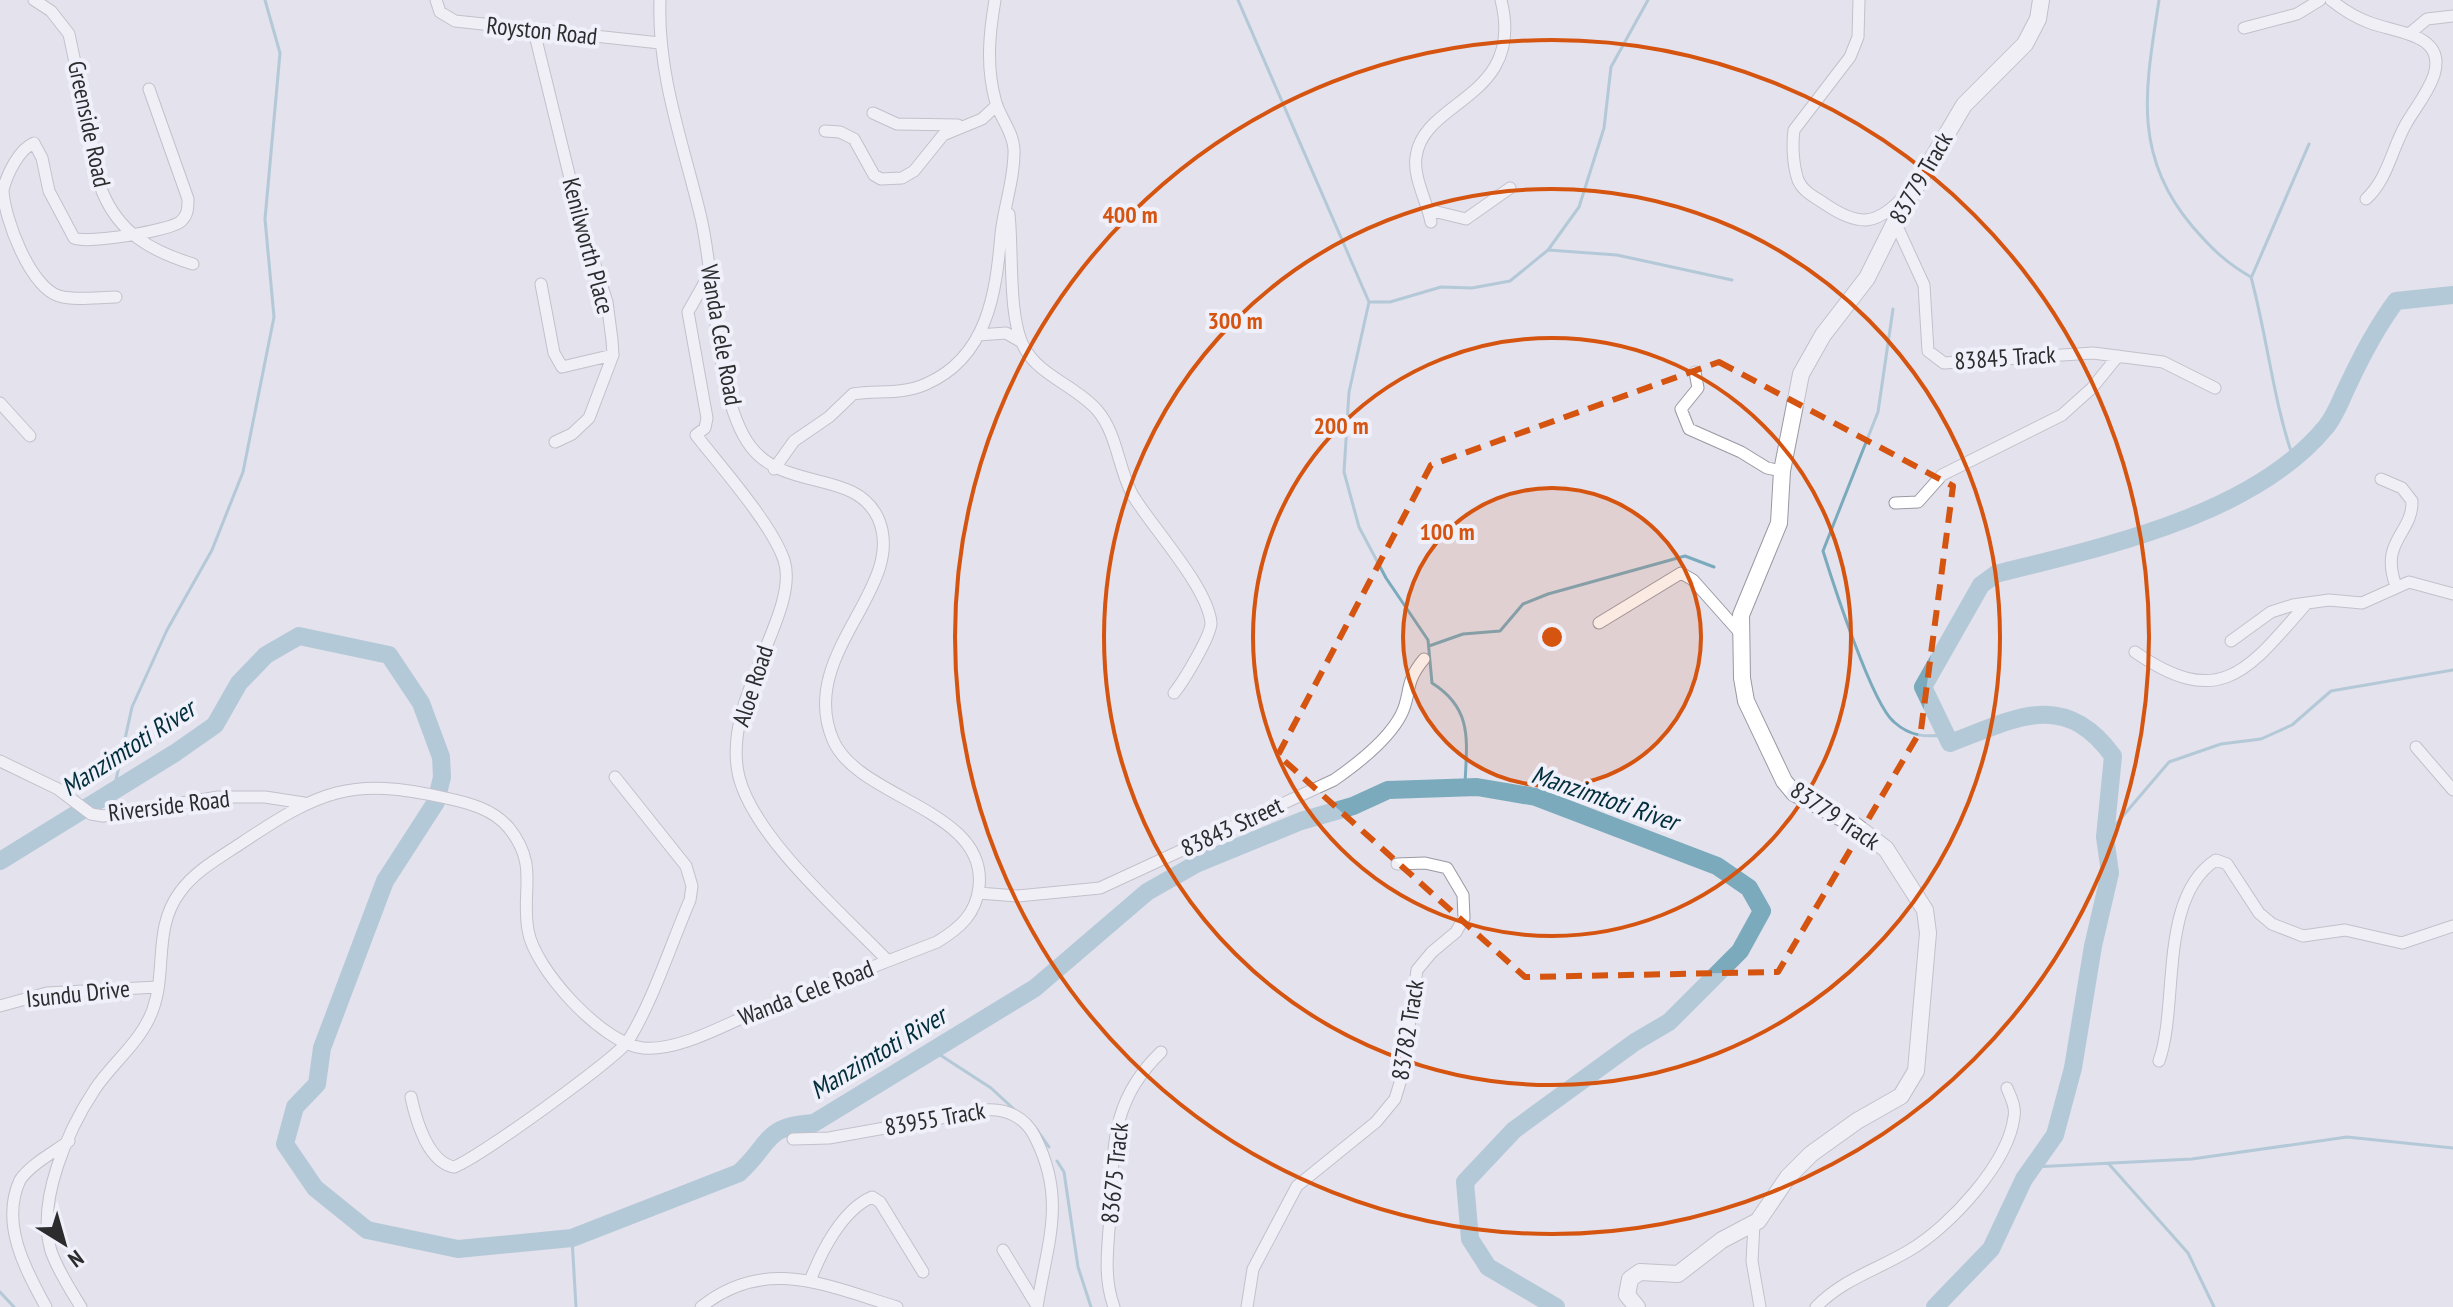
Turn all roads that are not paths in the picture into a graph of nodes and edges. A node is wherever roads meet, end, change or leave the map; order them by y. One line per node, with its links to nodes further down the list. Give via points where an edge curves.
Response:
1 (34, 0): 25 (street, Greenside Road, via 69,34 102,191)
2 (436, 0): 12 (street, Royston Road, via 440,12 455,21)
3 (660, 0): 14 (street, Wanda Cele Road)
4 (995, 0): 16 (street, via 989,59)
5 (1501, 0): 21 (street, via 1504,25 1493,70 1481,87 1439,118 1418,145 1417,171 1430,216 1466,219)
6 (1859, 0): 20 (street, via 1858,37 1850,57 1794,130 1799,181 1846,218 1867,221 1893,207)
7 (2041, 0): 20 (street, 83779 Track, via 2025,44 1964,105)
8 (2320, 0): 11 (street, via 2297,14)
9 (2331, 0): 13 (street, via 2366,21)
10 (2453, 16): 13 (street, via 2427,19)
11 (2244, 28)
12 (534, 31): 14 (street, Royston Road); 32 (street, Kenilworth Place, via 579,215 607,302)
13 (2409, 34): 22 (street, via 2431,47 2436,68 2382,180)
14 (660, 43): 27 (street, Wanda Cele Road)
15 (149, 89): 25 (street, via 182,176 188,209 171,226)
16 (997, 105): 18 (street); 23 (street, via 1014,147)
17 (873, 113): 18 (street, via 897,124)
18 (966, 126): 19 (street, via 943,135 909,175 889,179 874,175 854,139)
19 (825, 131)
20 (1926, 170): 24 (street, 83779 Track)
21 (1510, 188)
22 (2366, 199)
23 (1008, 204): 30 (street, via 995,299); 31 (street, via 1014,310)
24 (1895, 222): 33 (street, 83845 Track, via 1924,285 1926,342 1934,357 1954,364 2067,353); 40 (street, 83779 Track, via 1867,278 1801,374)
25 (129, 233): 26 (street, Greenside Road, via 159,252); 29 (street, via 90,241 74,238 49,191 34,143 5,181 3,197 37,280 64,298)
26 (193, 264)
27 (710, 273): 39 (street, Wanda Cele Road, via 738,426); 60 (street, Aloe Road, via 688,312 707,418 696,435 774,538 786,573 781,603 741,709 739,777 750,805 782,850)
28 (541, 284): 32 (street, via 554,353 562,367)
29 (116, 297)
30 (978, 335): 31 (street, via 1006,333); 39 (street, via 948,369 925,385 847,397 794,441)
31 (1021, 341): 51 (street, via 1032,359 1086,398 1105,420 1134,496 1181,562 1210,617 1207,637)
32 (613, 355): 38 (street, Kenilworth Place, via 589,418)
33 (2118, 356): 35 (street, 83845 Track, via 2163,362); 42 (street, via 2062,415 1942,475 1918,502)
34 (1695, 372): 40 (street, via 1698,388 1681,409 1689,429)
35 (2215, 388)
36 (0, 403): 37 (street)
37 (30, 436)
38 (555, 442)
39 (774, 469): 58 (street, via 845,488 864,499 877,517 883,559 842,639 826,692 832,739 862,773 950,825 975,860)
40 (1782, 471): 47 (street, 83779 Track, via 1779,523 1746,599)
41 (2381, 479): 43 (street, via 2402,488 2412,501 2392,551)
42 (1895, 503)
43 (2396, 586): 44 (street, via 2418,583); 45 (street, via 2362,603)
44 (2453, 594)
45 (2308, 602): 48 (street, via 2271,612); 49 (street, via 2248,666 2217,681 2188,680)
46 (1599, 623): 47 (street, via 1681,573)
47 (1741, 634): 70 (street, 83779 Track, via 1746,701 1784,781 1794,793 1853,824 1886,849 1920,900 1928,933 1920,1052 1911,1082 1901,1096 1811,1154)
48 (2231, 641)
49 (2135, 652)
50 (1424, 659): 58 (street, 83843 Street, via 1407,684 1398,719 1334,780 1100,888 1018,896)
51 (1174, 693)
52 (2416, 747): 55 (street)
53 (0, 761): 56 (street, Riverside Road, via 103,816 218,797)
54 (615, 777): 63 (street, via 686,866 692,886)
55 (2453, 790)
56 (304, 803): 61 (street, via 210,864 178,894 162,933); 63 (street, via 352,787 403,788 490,812 517,840 528,863 529,935 543,965 588,1016)
57 (1397, 864): 82 (street, 83782 Track, via 1447,868 1463,895 1464,918 1417,970 1395,1099 1376,1122 1297,1186 1253,1269)
58 (978, 893): 60 (street, Wanda Cele Road, via 970,915 954,932)
59 (2453, 926): 65 (street, via 2402,943 2345,930 2303,936 2266,920 2227,864 2216,860 2184,906 2174,942 2167,1038)
60 (888, 961): 63 (street, Wanda Cele Road, via 689,1039 644,1048)
61 (157, 987): 62 (street, Isundu Drive, via 47,993); 69 (street, via 142,1031 98,1085)
62 (0, 1006)
63 (626, 1043): 67 (street, via 454,1167 441,1161 425,1139)
64 (1161, 1052): 81 (street, 83675 Track, via 1142,1070 1116,1128 1106,1259)
65 (2159, 1061)
66 (2007, 1088): 85 (street, via 2015,1116 2010,1136 1958,1210 1911,1250 1856,1275)
67 (411, 1097)
68 (793, 1139): 80 (street, 83955 Track, via 829,1138 998,1108 1012,1113 1032,1130 1052,1175 1053,1224)
69 (69, 1141): 72 (street, via 20,1180 11,1206); 77 (street, via 47,1223 59,1271)
70 (1754, 1224): 83 (street, 83779 Track, via 1722,1240 1678,1274 1640,1272 1630,1279 1627,1295); 84 (street, via 1752,1261)
71 (0, 1230): 72 (street)
72 (11, 1240): 76 (street)
73 (1003, 1250): 80 (street)
74 (923, 1272): 75 (street, via 872,1197 832,1238)
75 (810, 1281): 78 (street, via 785,1276 757,1279); 79 (street)
76 (46, 1307)
77 (81, 1307)
78 (701, 1307)
79 (897, 1307)
80 (1037, 1307)
81 (1114, 1307)
82 (1247, 1307)
83 (1637, 1307)
84 (1760, 1307)
85 (1816, 1307)

